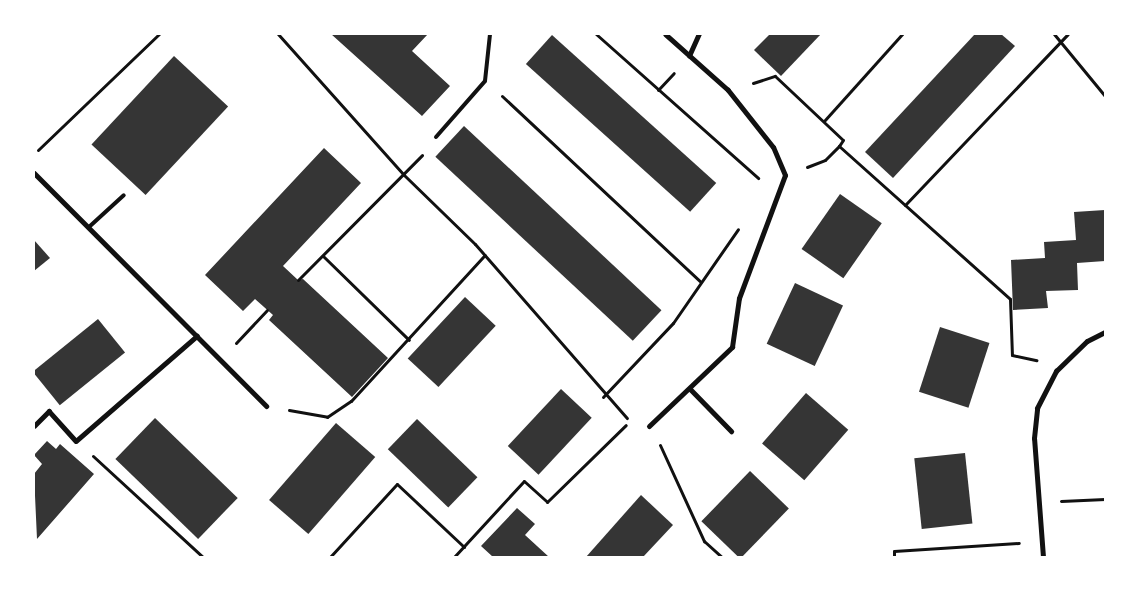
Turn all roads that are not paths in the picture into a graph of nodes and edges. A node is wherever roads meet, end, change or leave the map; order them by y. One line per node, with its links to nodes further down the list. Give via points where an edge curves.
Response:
1 (490, 34): 5 (lane, via 485,81)
2 (664, 34): 4 (street)
3 (699, 34): 4 (street)
4 (689, 56): 11 (street, via 728,90 773,146 785,175 780,196 739,298 732,348)
5 (436, 138)
6 (34, 173): 8 (street)
7 (124, 195): 8 (lane)
8 (89, 227): 10 (street)
9 (1105, 332): 16 (street, via 1087,341 1056,371 1037,408)
10 (197, 336): 12 (street); 13 (street, via 76,441 49,411)
11 (690, 389): 14 (street); 15 (street)
12 (266, 406)
13 (34, 426)
14 (649, 426)
15 (731, 431)
16 (1043, 557)

